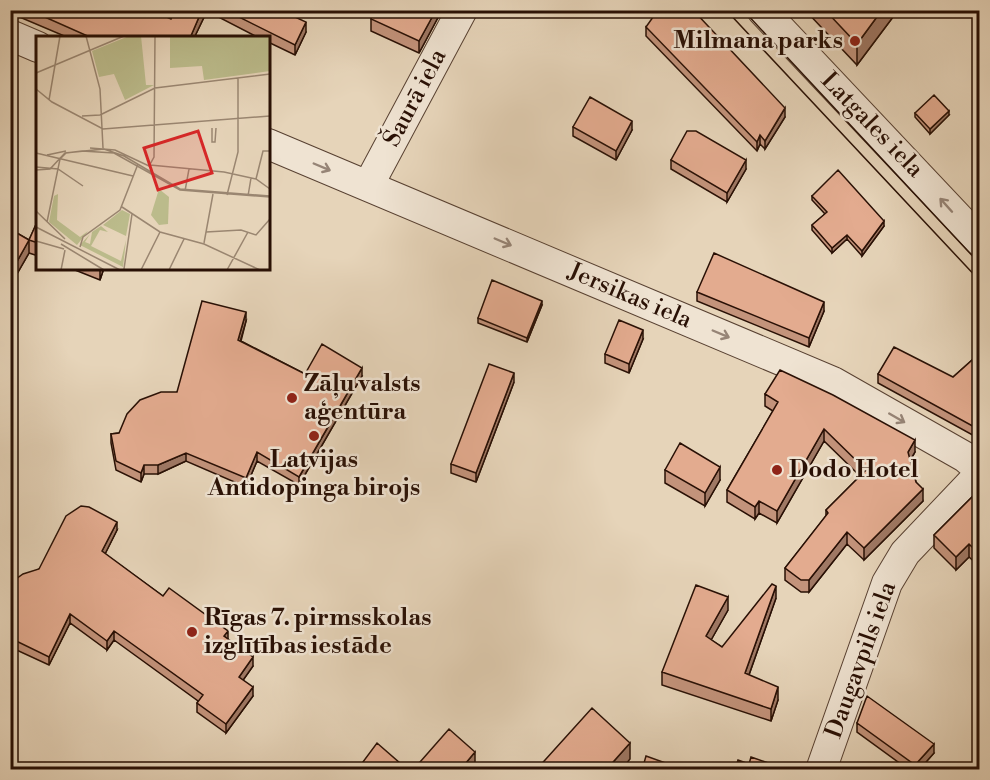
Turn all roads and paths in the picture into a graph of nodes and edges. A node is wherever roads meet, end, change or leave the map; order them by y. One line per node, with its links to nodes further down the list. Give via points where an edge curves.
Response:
1 (462, 10): 6 (street, Šaurā iela)
2 (762, 10): 7 (street, Latgales iela, one-way to 2)
3 (10, 36): 4 (street)
4 (36, 46)
5 (270, 145): 6 (street, Jersikas iela, one-way to 6)
6 (368, 186): 8 (street, Jersikas iela, one-way to 8, via 833,382 965,457)
7 (980, 241)
8 (980, 472): 9 (street, Daugavpils iela, via 905,553 886,584)
9 (821, 770)

